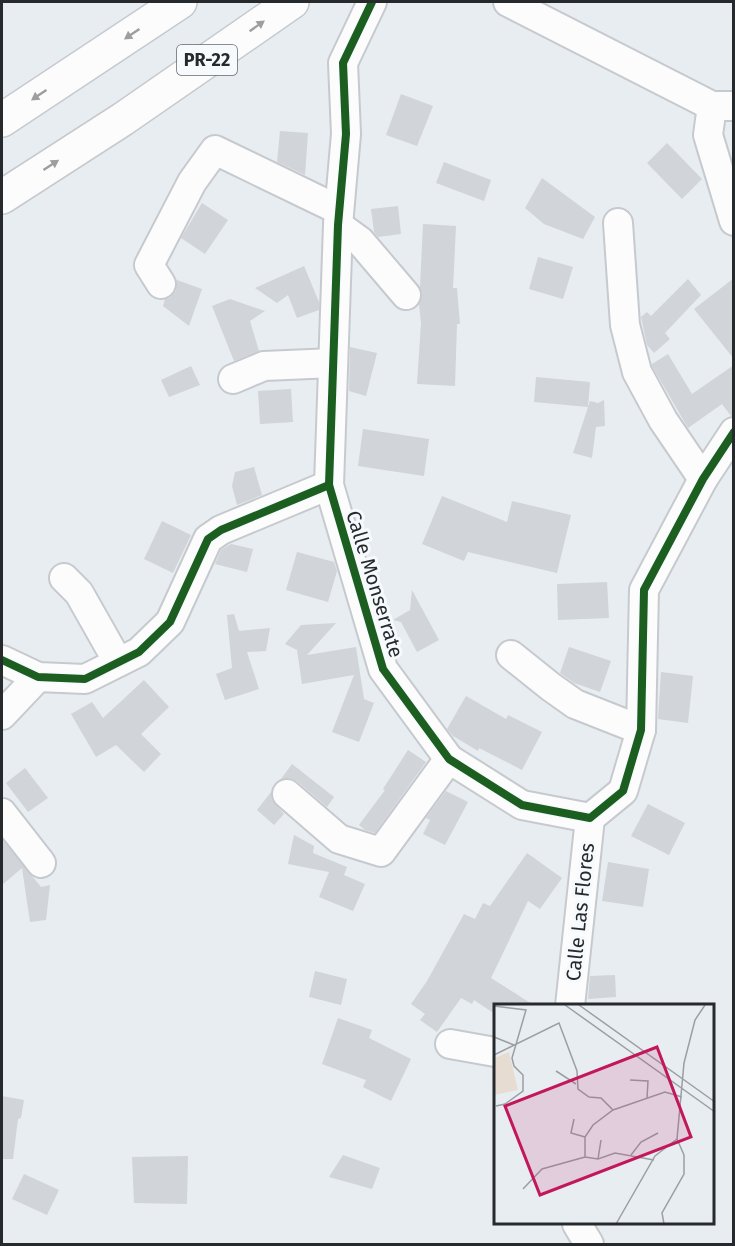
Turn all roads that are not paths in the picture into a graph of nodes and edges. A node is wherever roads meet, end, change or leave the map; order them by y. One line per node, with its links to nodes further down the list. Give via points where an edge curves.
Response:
1 (180, 2): 6 (highway, one-way to 6)
2 (292, 2): 7 (highway, PR-22, one-way to 2)
3 (372, 2): 8 (street, Calle Monserrate, via 343,63 346,134)
4 (508, 2): 5 (street)
5 (723, 106): 9 (street, via 708,135)
6 (2, 120)
7 (2, 197)
8 (338, 218): 11 (street, via 215,150 192,182 149,265); 12 (street); 13 (street, Calle Monserrate)
9 (734, 221)
10 (618, 223): 16 (street, via 625,325 637,372 663,420)
11 (161, 284)
12 (406, 295)
13 (333, 363): 14 (street, via 264,366); 17 (street, Calle Monserrate)
14 (233, 379)
15 (734, 432): 16 (street)
16 (703, 479): 24 (street, via 644,590)
17 (329, 486): 21 (street, via 221,530 208,539 170,622 139,652); 25 (street, Calle Monserrate, via 383,669)
18 (64, 578): 21 (street, via 79,593)
19 (511, 655): 24 (street, via 575,704)
20 (2, 660): 22 (street)
21 (118, 662): 22 (street, via 85,680)
22 (38, 677): 23 (street)
23 (2, 715)
24 (641, 730): 28 (street, via 623,791)
25 (449, 759): 26 (street, via 381,852 339,839); 28 (street, Calle Monserrate, via 522,805)
26 (287, 794)
27 (2, 813): 29 (street)
28 (590, 818): 30 (street, Calle Las Flores)
29 (41, 863)
30 (570, 1004)
31 (450, 1044): 32 (street)
32 (494, 1052)
33 (578, 1225): 34 (street)
34 (589, 1245)

